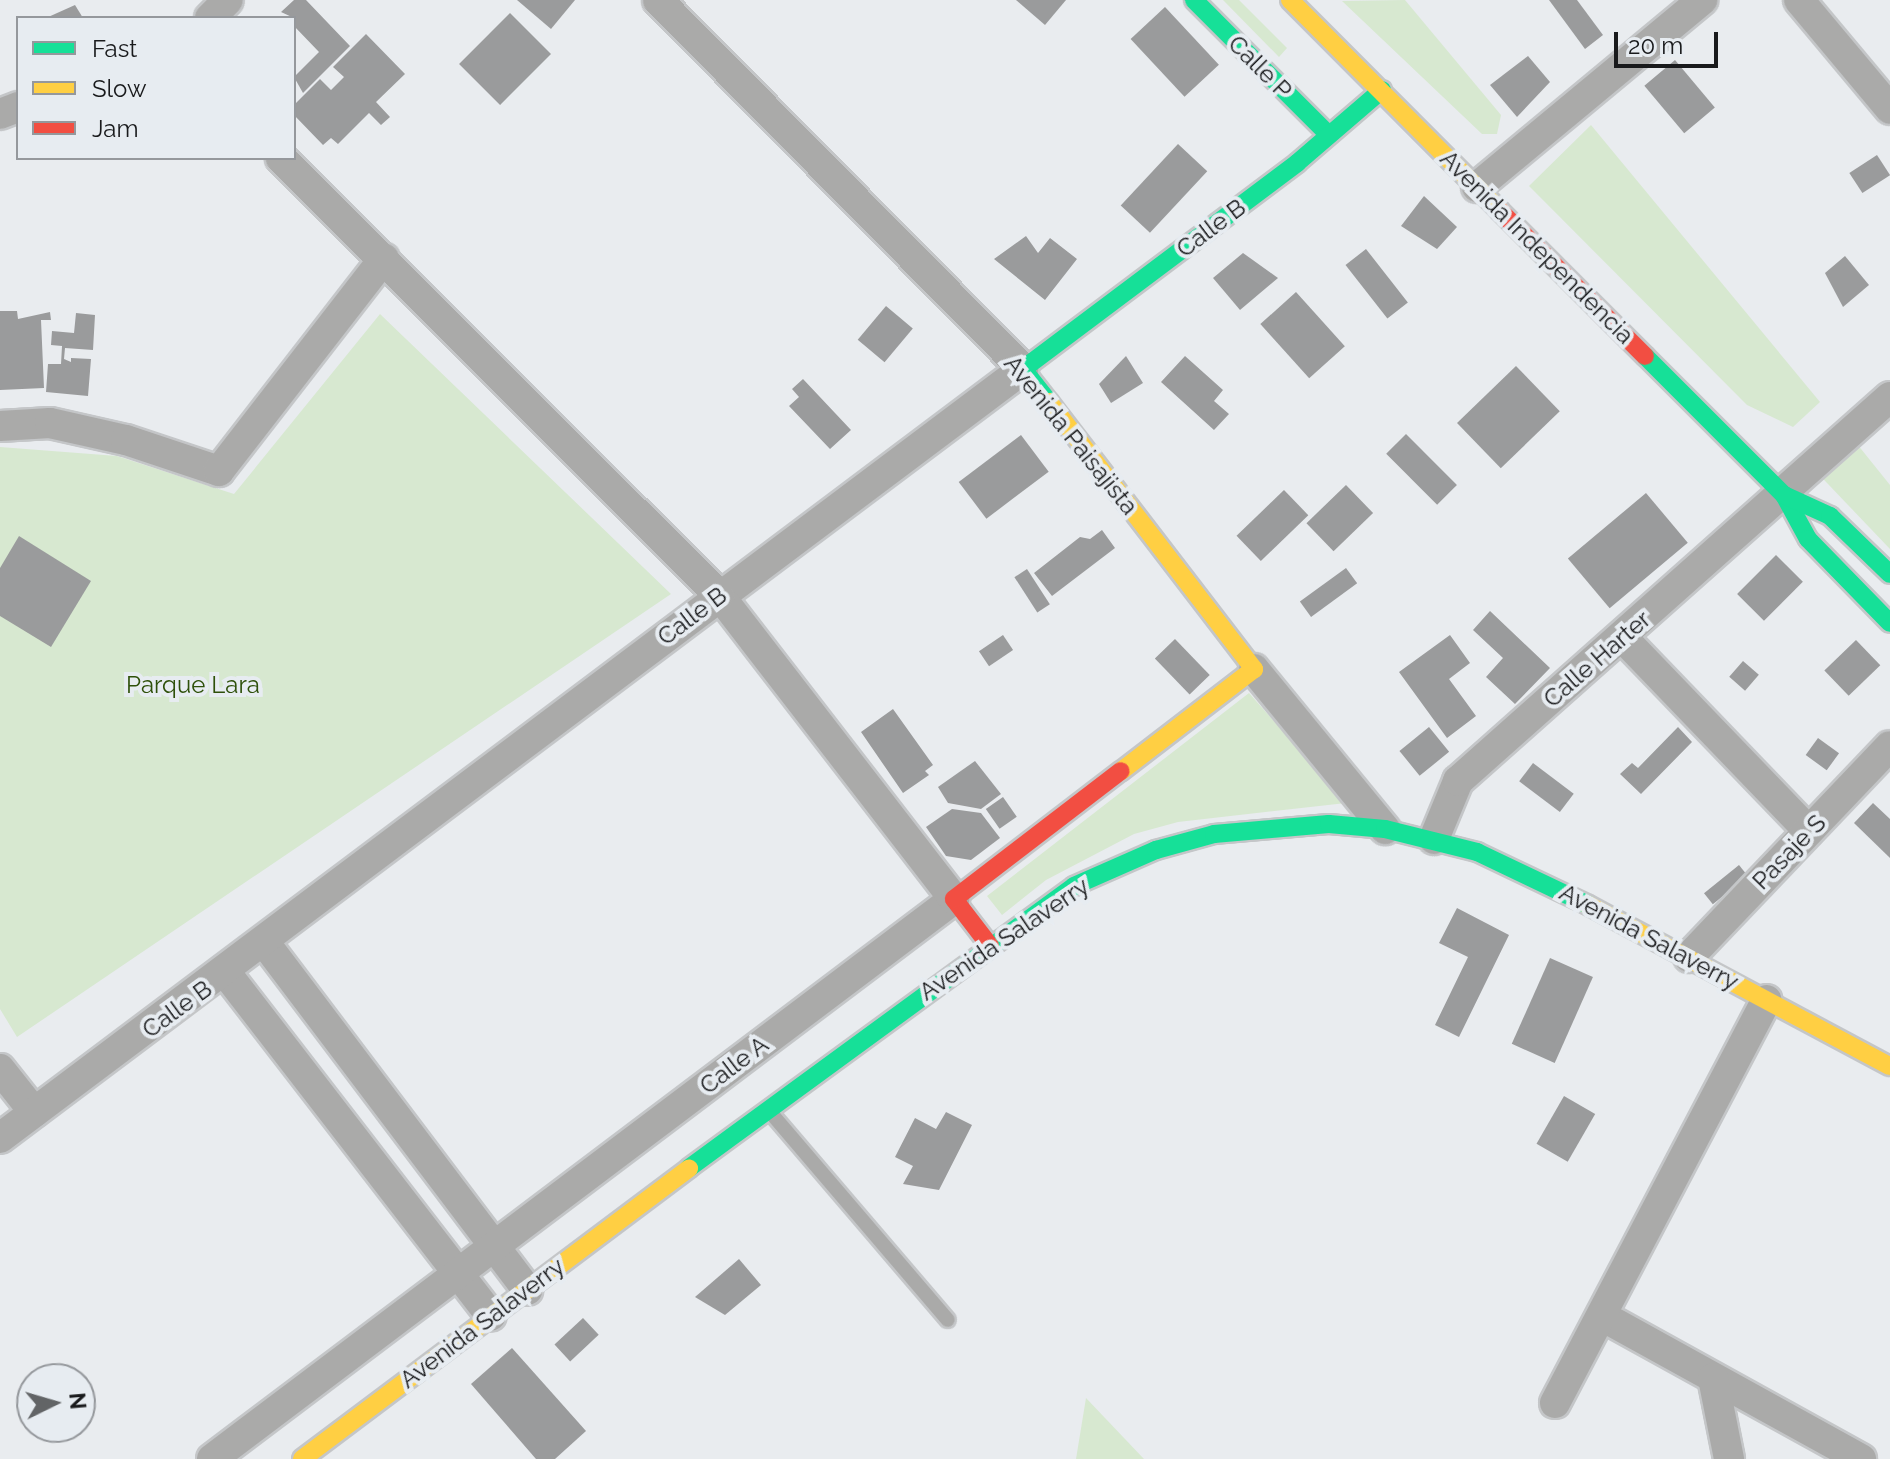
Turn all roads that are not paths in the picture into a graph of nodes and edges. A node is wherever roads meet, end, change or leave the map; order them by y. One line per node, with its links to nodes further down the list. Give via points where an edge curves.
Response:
1 (228, 0): 7 (street)
2 (658, 0): 14 (street, Avenida Paisajista)
3 (1194, 0): 10 (main road, Calle P)
4 (1702, 0): 12 (street)
5 (1799, 0): 9 (street)
6 (1293, 1): 8 (main road, Avenida Independencia)
7 (212, 16)
8 (1382, 90): 10 (main road, Calle B); 12 (main road, Avenida Independencia)
9 (1890, 109)
10 (1327, 133): 14 (main road, Calle B, via 1297,163)
11 (283, 160): 13 (street)
12 (1477, 187): 17 (main road, Avenida Independencia)
13 (384, 258): 16 (street, via 219,471 126,440 50,423); 19 (street)
14 (1023, 369): 19 (street, Calle B); 22 (main road, Avenida Paisajista)
15 (1890, 397): 17 (street, Calle Harter)
16 (0, 426)
17 (1784, 495): 18 (main road, Avenida Independencia, via 1830,516); 20 (main road, Avenida Independencia, via 1808,539); 21 (street, Calle Harter)
18 (1890, 574)
19 (719, 595): 27 (street); 28 (street, Calle B)
20 (1890, 623)
21 (1622, 637): 25 (street); 26 (street, Calle Harter, via 1458,781)
22 (1254, 669): 24 (street, Avenida Paisajista); 27 (main road, Calle A)
23 (1890, 746): 25 (street, Pasaje S)
24 (1385, 829): 26 (main road, Avenida Salaverry); 29 (main road, Avenida Salaverry, via 1272,825 1156,850 1074,886)
25 (1809, 831): 30 (street, Pasaje S)
26 (1434, 839): 30 (main road, Avenida Salaverry, via 1540,879)
27 (954, 899): 29 (main road); 38 (street, Calle A)
28 (265, 943): 31 (street, Calle B); 38 (street)
29 (990, 946): 35 (main road, Avenida Salaverry)
30 (1689, 957): 32 (main road, Avenida Salaverry)
31 (226, 973): 36 (street, Calle B); 39 (street)
32 (1767, 1000): 33 (main road, Avenida Salaverry); 42 (street)
33 (1890, 1066)
34 (0, 1069): 36 (street)
35 (768, 1109): 40 (main road, Avenida Salaverry); 43 (lane)
36 (34, 1112): 37 (street, Calle B)
37 (0, 1138)
38 (494, 1246): 39 (street, Calle A); 40 (street)
39 (458, 1273): 41 (street); 46 (street, Calle A)
40 (527, 1290): 41 (main road, Avenida Salaverry)
41 (491, 1316): 47 (main road, Avenida Salaverry)
42 (1602, 1316): 44 (street); 45 (street)
43 (948, 1320)
44 (1713, 1378): 48 (street); 49 (street)
45 (1555, 1403)
46 (212, 1459)
47 (302, 1459)
48 (1729, 1459)
49 (1861, 1459)

